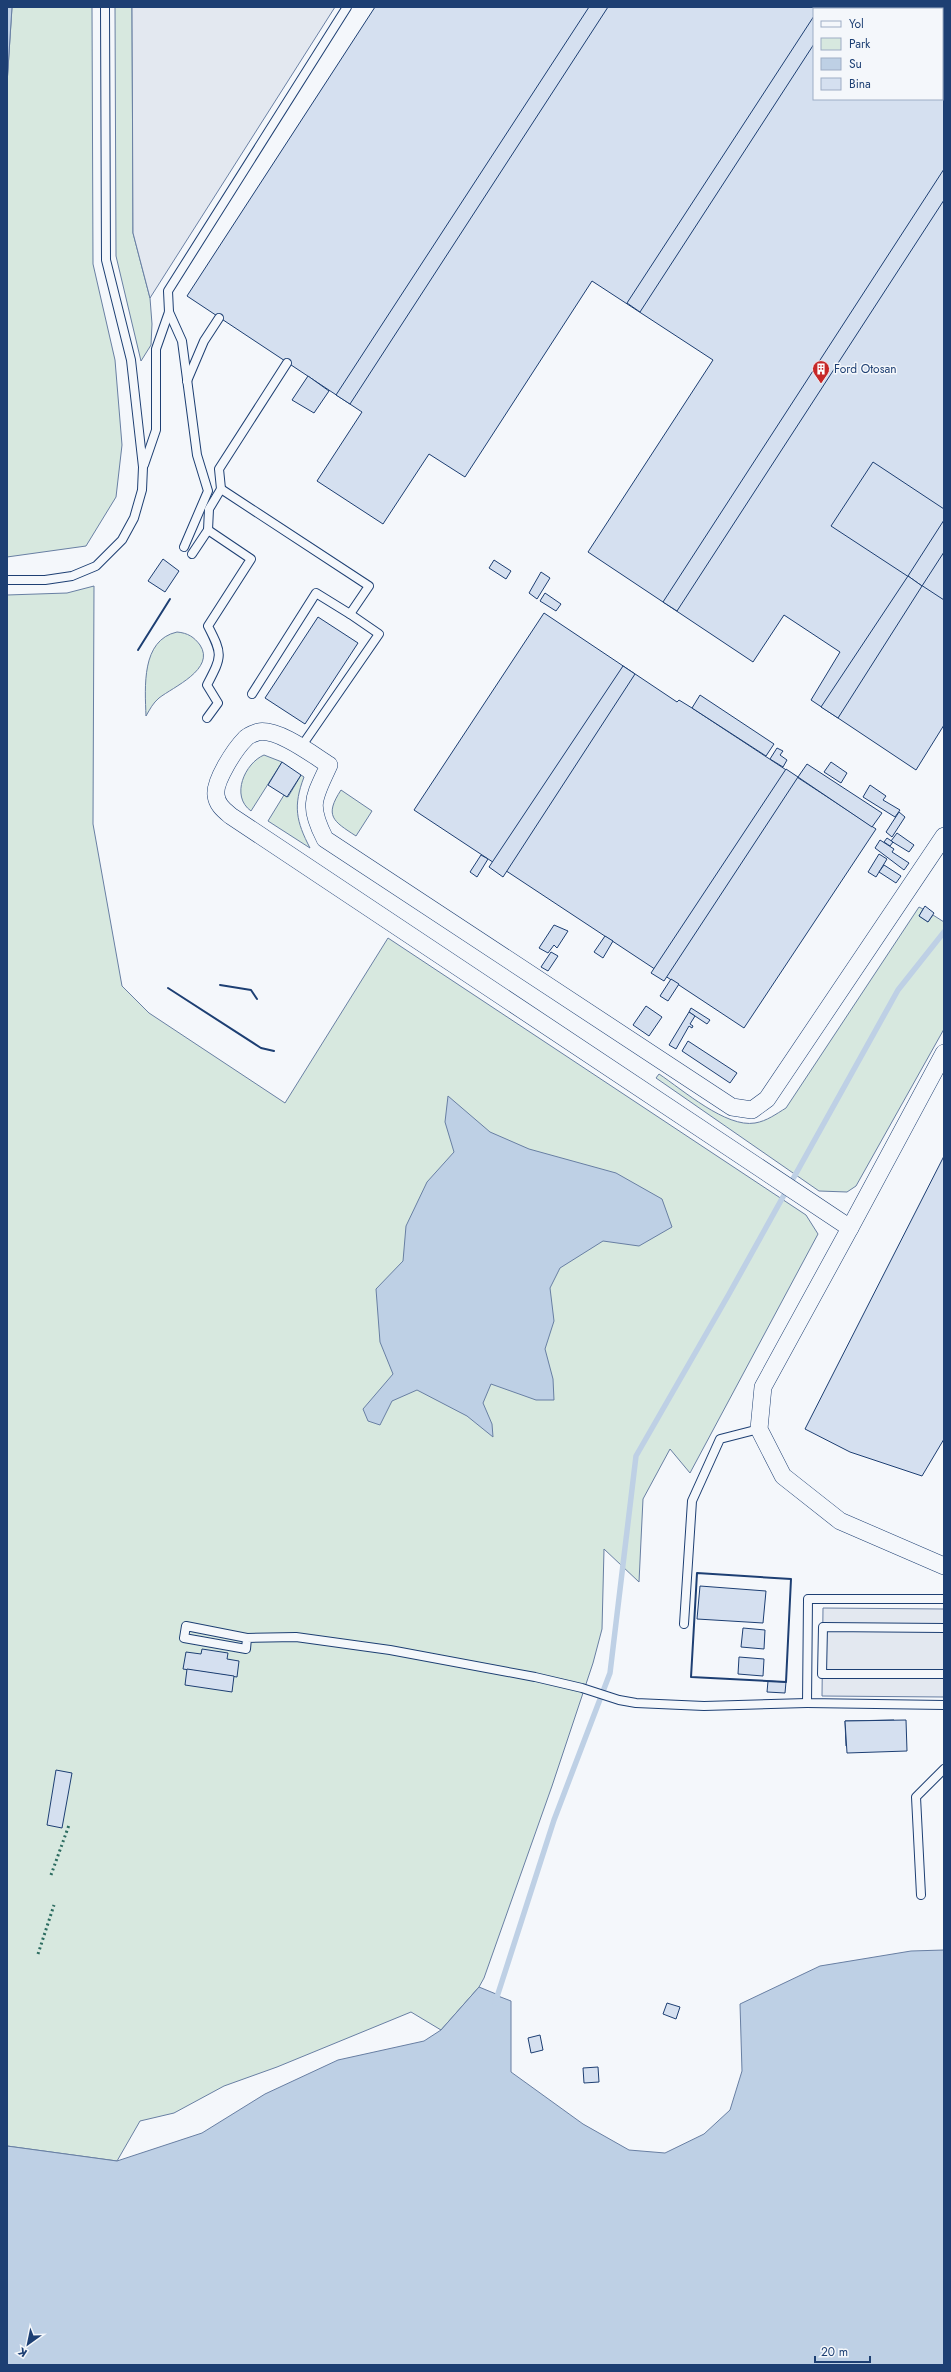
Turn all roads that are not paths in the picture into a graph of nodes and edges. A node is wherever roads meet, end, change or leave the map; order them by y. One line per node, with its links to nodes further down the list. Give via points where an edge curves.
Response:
1 (105, 7): 7 (lane, via 106,260 131,360)
2 (347, 7): 3 (lane, via 168,291)
3 (169, 312): 6 (lane, via 182,341); 7 (lane, via 156,348 156,430)
4 (219, 318): 6 (lane, via 204,341)
5 (287, 363): 8 (lane, via 219,469)
6 (187, 382): 10 (lane, via 197,455 208,491)
7 (143, 467): 12 (lane, via 142,490 134,518 122,540 96,566 72,576 45,580)
8 (221, 489): 9 (lane, via 209,509); 13 (lane, via 369,586)
9 (208, 530): 11 (lane); 15 (lane, via 251,559 208,626 220,650 218,665 207,685 218,703)
10 (184, 547)
11 (192, 554)
12 (7, 580)
13 (350, 614): 14 (lane, via 316,593); 16 (lane, via 379,634)
14 (252, 694)
15 (207, 718)
16 (301, 747): 17 (street, via 329,765 314,798 314,818 325,839 732,1107 752,1110 767,1099); 19 (street, via 272,733 259,732 246,737 218,780 216,794 219,805 231,816)
17 (944, 836)
18 (944, 1053): 19 (street)
19 (850, 1228): 20 (street, via 763,1387)
20 (759, 1429): 21 (street, via 783,1476 840,1521); 23 (lane, via 720,1439 692,1501)
21 (944, 1566)
22 (944, 1599): 27 (lane, via 808,1599)
23 (684, 1624)
24 (944, 1628): 26 (lane, via 823,1627 822,1674)
25 (247, 1638): 25 (lane, via 186,1626 184,1638 246,1649); 27 (lane, via 296,1637 390,1650 535,1677 619,1700 704,1706)
26 (944, 1674)
27 (807, 1704): 28 (lane)
28 (944, 1705)
29 (944, 1769): 30 (lane, via 916,1797)
30 (920, 1895)

